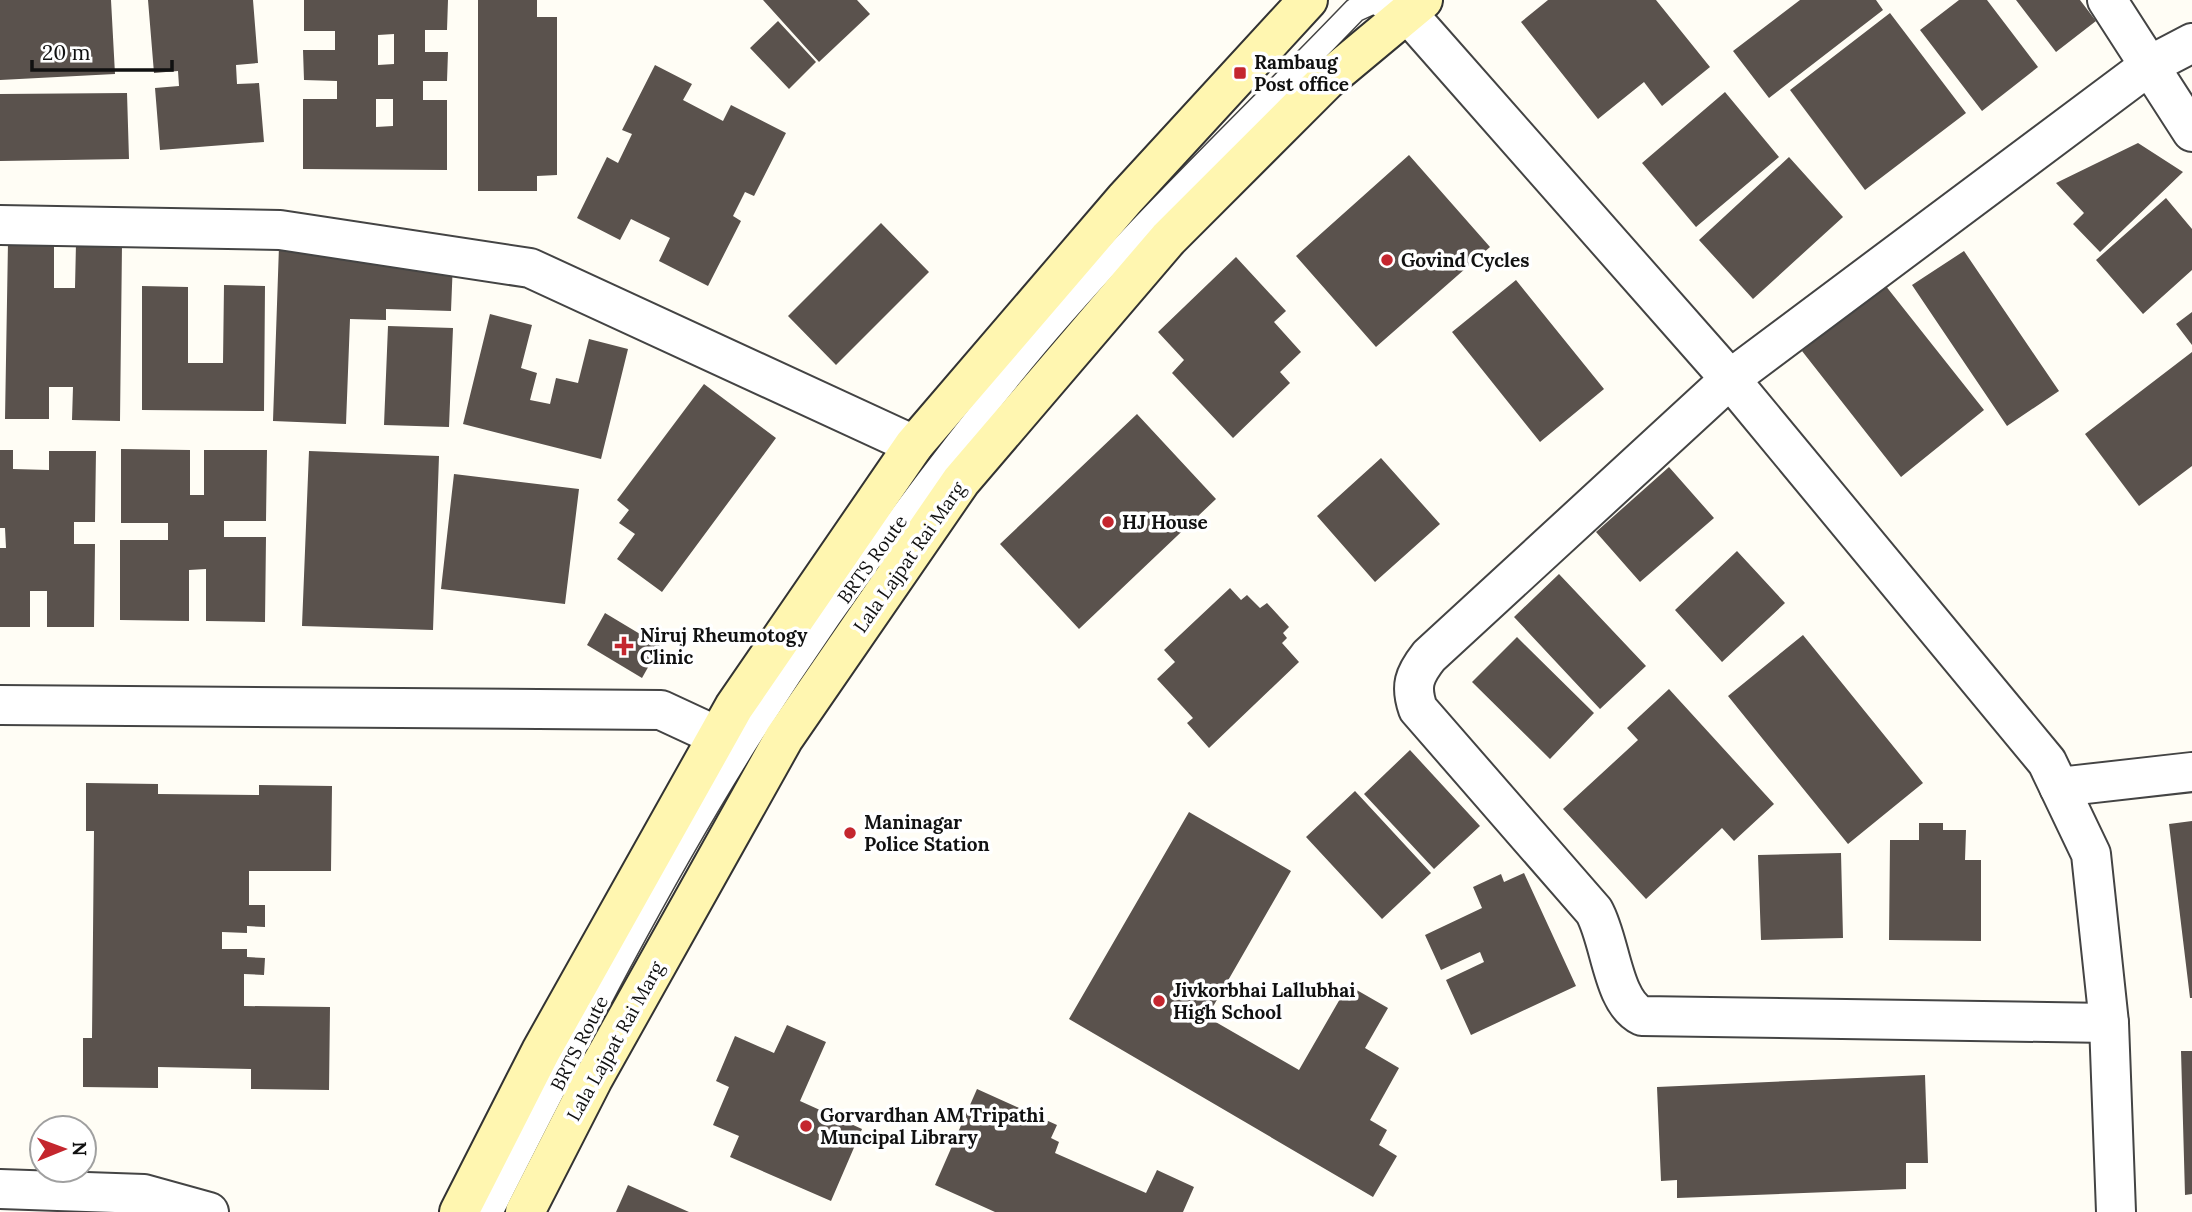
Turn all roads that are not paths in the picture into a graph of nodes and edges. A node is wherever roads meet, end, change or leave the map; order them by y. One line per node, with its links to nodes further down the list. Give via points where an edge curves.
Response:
1 (1308, 0): 9 (main road, via 1125,199)
2 (2107, 0): 5 (street)
3 (1399, 3): 8 (street); 18 (lane, BRTS Route, via 1355,10 1149,219 1012,373 878,547 734,762 639,926); 19 (main road, Lala Lajpat Rai Marg, via 1168,239 961,481 784,738 593,1079)
4 (2192, 43): 5 (street)
5 (2150, 65): 6 (street); 8 (street)
6 (2192, 132)
7 (0, 225): 9 (street, via 280,230 530,268)
8 (1730, 379): 13 (street, via 2047,762); 14 (street, via 1429,656 1415,673 1413,692 1418,709 1594,911 1630,1011 1642,1016)
9 (914, 445): 11 (main road)
10 (0, 705): 11 (street, via 661,710)
11 (717, 736): 17 (main road, via 541,1051)
12 (2192, 772): 13 (street)
13 (2059, 787): 14 (street, via 2091,855)
14 (2109, 1023): 20 (street)
15 (0, 1189): 16 (street, via 144,1194)
16 (209, 1212)
17 (459, 1212)
18 (491, 1212)
19 (525, 1212)
20 (2116, 1212)

